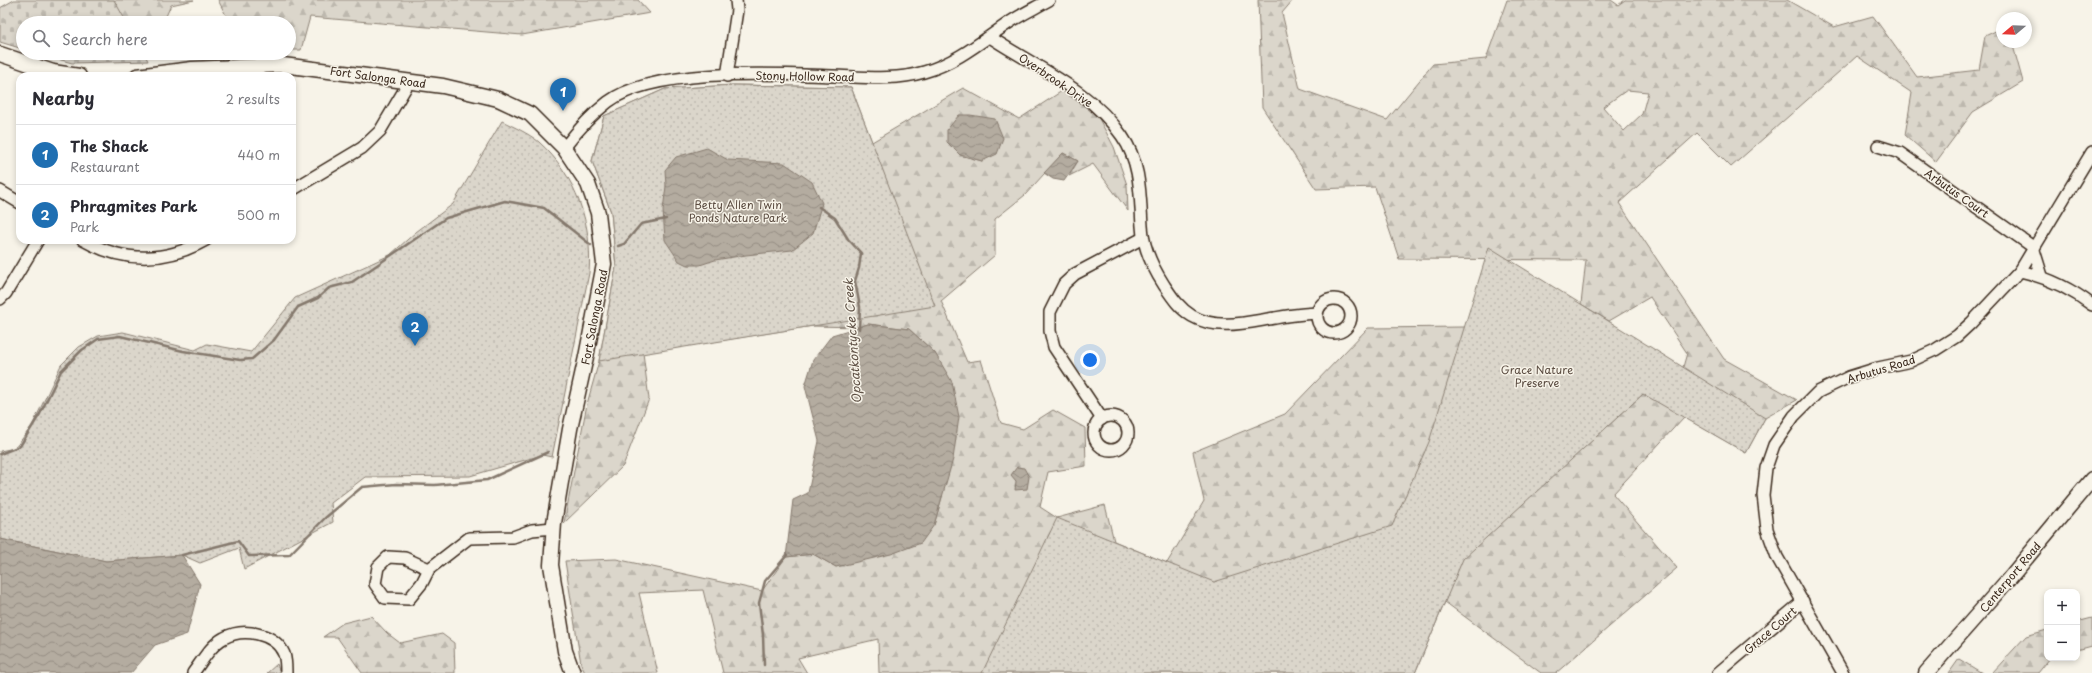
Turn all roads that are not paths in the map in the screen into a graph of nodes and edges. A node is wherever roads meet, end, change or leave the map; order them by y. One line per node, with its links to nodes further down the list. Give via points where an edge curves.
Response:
1 (736, 0): 9 (street, via 737,10)
2 (1049, 0): 3 (street, Stony Hollow Road, via 1008,23)
3 (990, 37): 9 (street, Stony Hollow Road, via 923,73 887,78); 17 (street, Overbrook Drive, via 1092,103 1123,137 1133,157 1138,176)
4 (0, 54): 5 (main road)
5 (16, 59)
6 (18, 60): 7 (main road)
7 (53, 72)
8 (168, 72): 10 (main road, Fort Salonga Road, via 283,65)
9 (727, 76): 12 (street, Stony Hollow Road, via 671,79 642,85 608,101)
10 (409, 82): 12 (main road, Fort Salonga Road, via 443,86 498,99 530,114); 14 (street, via 380,131 362,148)
11 (1878, 146): 21 (street, Arbutus Court, via 1900,153)
12 (564, 148): 29 (main road, Fort Salonga Road, via 588,184 598,214 604,264 570,429)
13 (2092, 152): 21 (street, Arbutus Road, via 2060,208)
14 (296, 188)
15 (0, 191): 16 (street)
16 (16, 201)
17 (1143, 238): 26 (street, Overbrook Drive, via 1161,280 1178,305 1193,317 1226,324); 27 (street, via 1075,274 1064,284 1050,312 1050,332 1054,347)
18 (36, 244): 24 (street)
19 (90, 244): 20 (street, via 135,258 158,257)
20 (197, 244)
21 (2033, 247): 22 (street, Arbutus Road); 23 (street)
22 (2020, 270): 23 (street); 31 (street, Arbutus Road, via 1971,323 1935,350 1911,361 1849,377 1818,392 1794,416 1774,445 1766,468 1764,495 1767,529 1777,557)
23 (2042, 276): 25 (street, via 2064,286)
24 (0, 299)
25 (2092, 305)
26 (1317, 313)
27 (1102, 419)
28 (2092, 478): 37 (main road, Centerport Road, via 2008,580)
29 (553, 528): 30 (street, via 532,530 513,537 469,538); 34 (main road, Fort Salonga Road, via 551,565 565,651)
30 (429, 569): 30 (street, via 422,583 408,599 385,598 375,584 378,567 388,557 405,558)
31 (1803, 601): 35 (street, Grace Court); 36 (street, Arbutus Road)
32 (193, 673): 33 (street, via 216,644 225,637 252,633 261,635 279,647 284,655)
33 (286, 673)
34 (573, 673)
35 (1718, 673)
36 (1843, 673)
37 (1926, 673)

